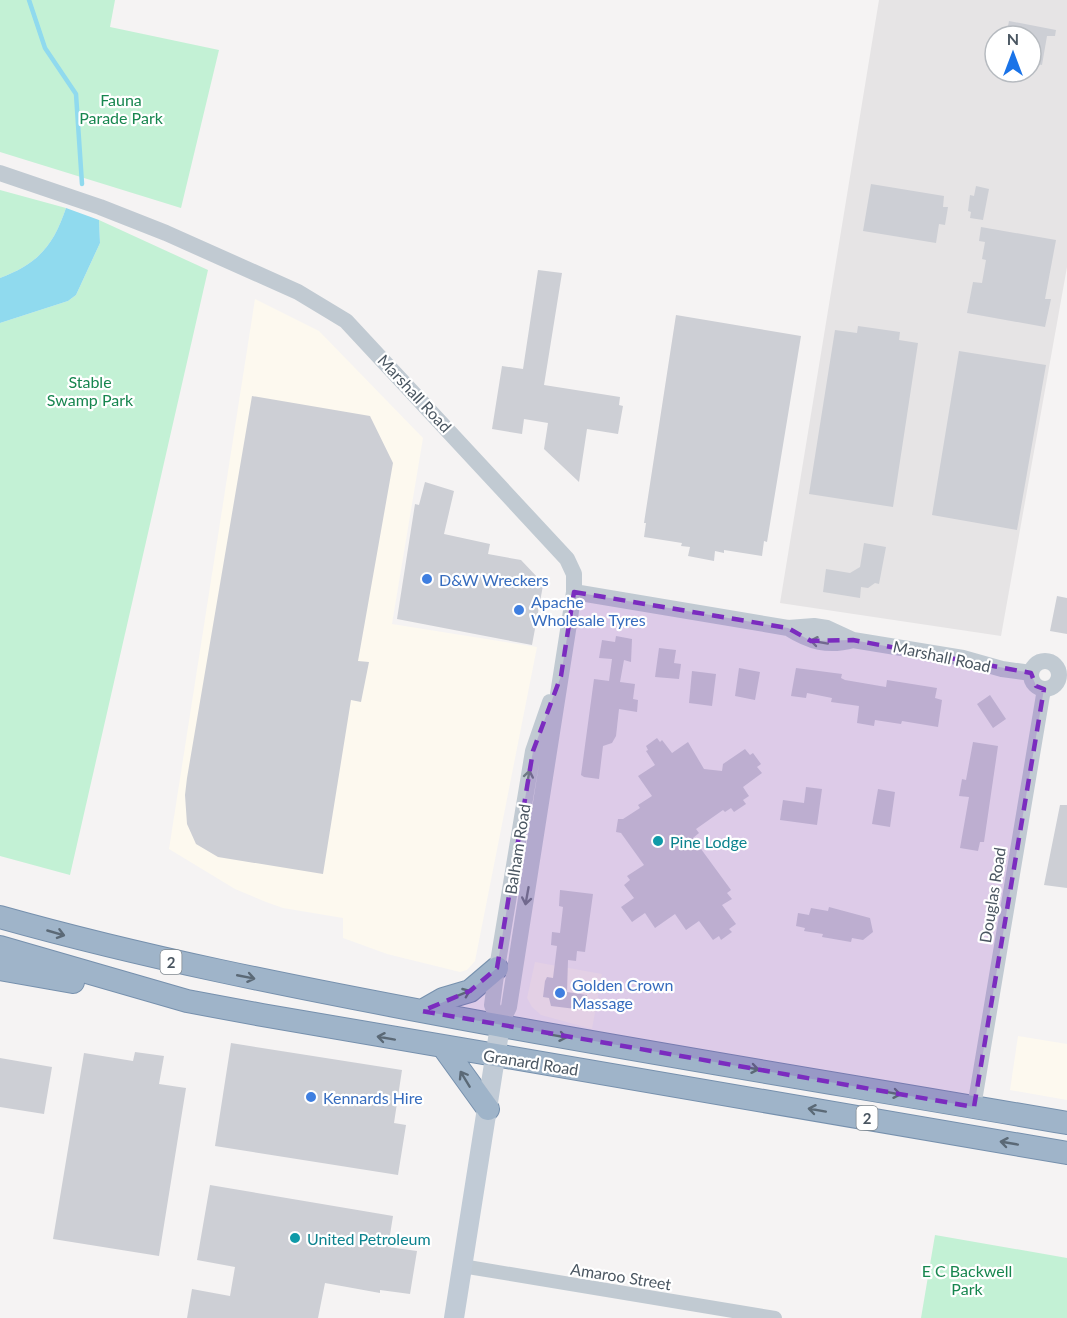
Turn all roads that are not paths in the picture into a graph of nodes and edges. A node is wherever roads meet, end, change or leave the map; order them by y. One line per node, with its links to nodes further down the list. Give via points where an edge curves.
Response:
1 (0, 173): 2 (street, Marshall Road, via 166,233 298,292 346,321 561,551 574,574)
2 (574, 592): 3 (street, Marshall Road, via 788,628 819,643 853,639); 4 (street, Balham Road)
3 (1031, 673): 5 (street, via 1044,660 1057,666); 6 (street, via 1036,686)
4 (561, 676): 9 (street, Balham Road, one-way to 4, via 533,751); 13 (street, Balham Road, one-way to 13, via 509,1007)
5 (1063, 676): 6 (street)
6 (1044, 689): 16 (street, Douglas Road)
7 (0, 917): 12 (highway, Granard Road / 2, one-way to 12, via 189,966)
8 (0, 947): 11 (highway, Granard Road / 2)
9 (497, 968): 12 (highway, one-way to 9, via 470,991); 13 (street, Balham Road, via 492,1005)
10 (0, 969): 11 (highway)
11 (187, 1001): 14 (highway, Granard Road / 2, one-way to 11)
12 (422, 1011): 13 (highway, Granard Road / 2)
13 (500, 1026): 15 (main road, Balham Road); 16 (highway, Granard Road / 2, one-way to 16)
14 (444, 1048): 15 (highway, Granard Road / 2); 17 (highway, one-way to 14)
15 (497, 1056): 17 (main road, Balham Road); 19 (highway, Granard Road / 2, one-way to 15)
16 (974, 1107): 18 (highway, Granard Road / 2)
17 (488, 1109): 20 (main road, Balham Road)
18 (1067, 1123)
19 (1067, 1153)
20 (462, 1266): 21 (main road, Balham Road); 22 (street, Amaroo Street)
21 (454, 1318)
22 (775, 1318)

